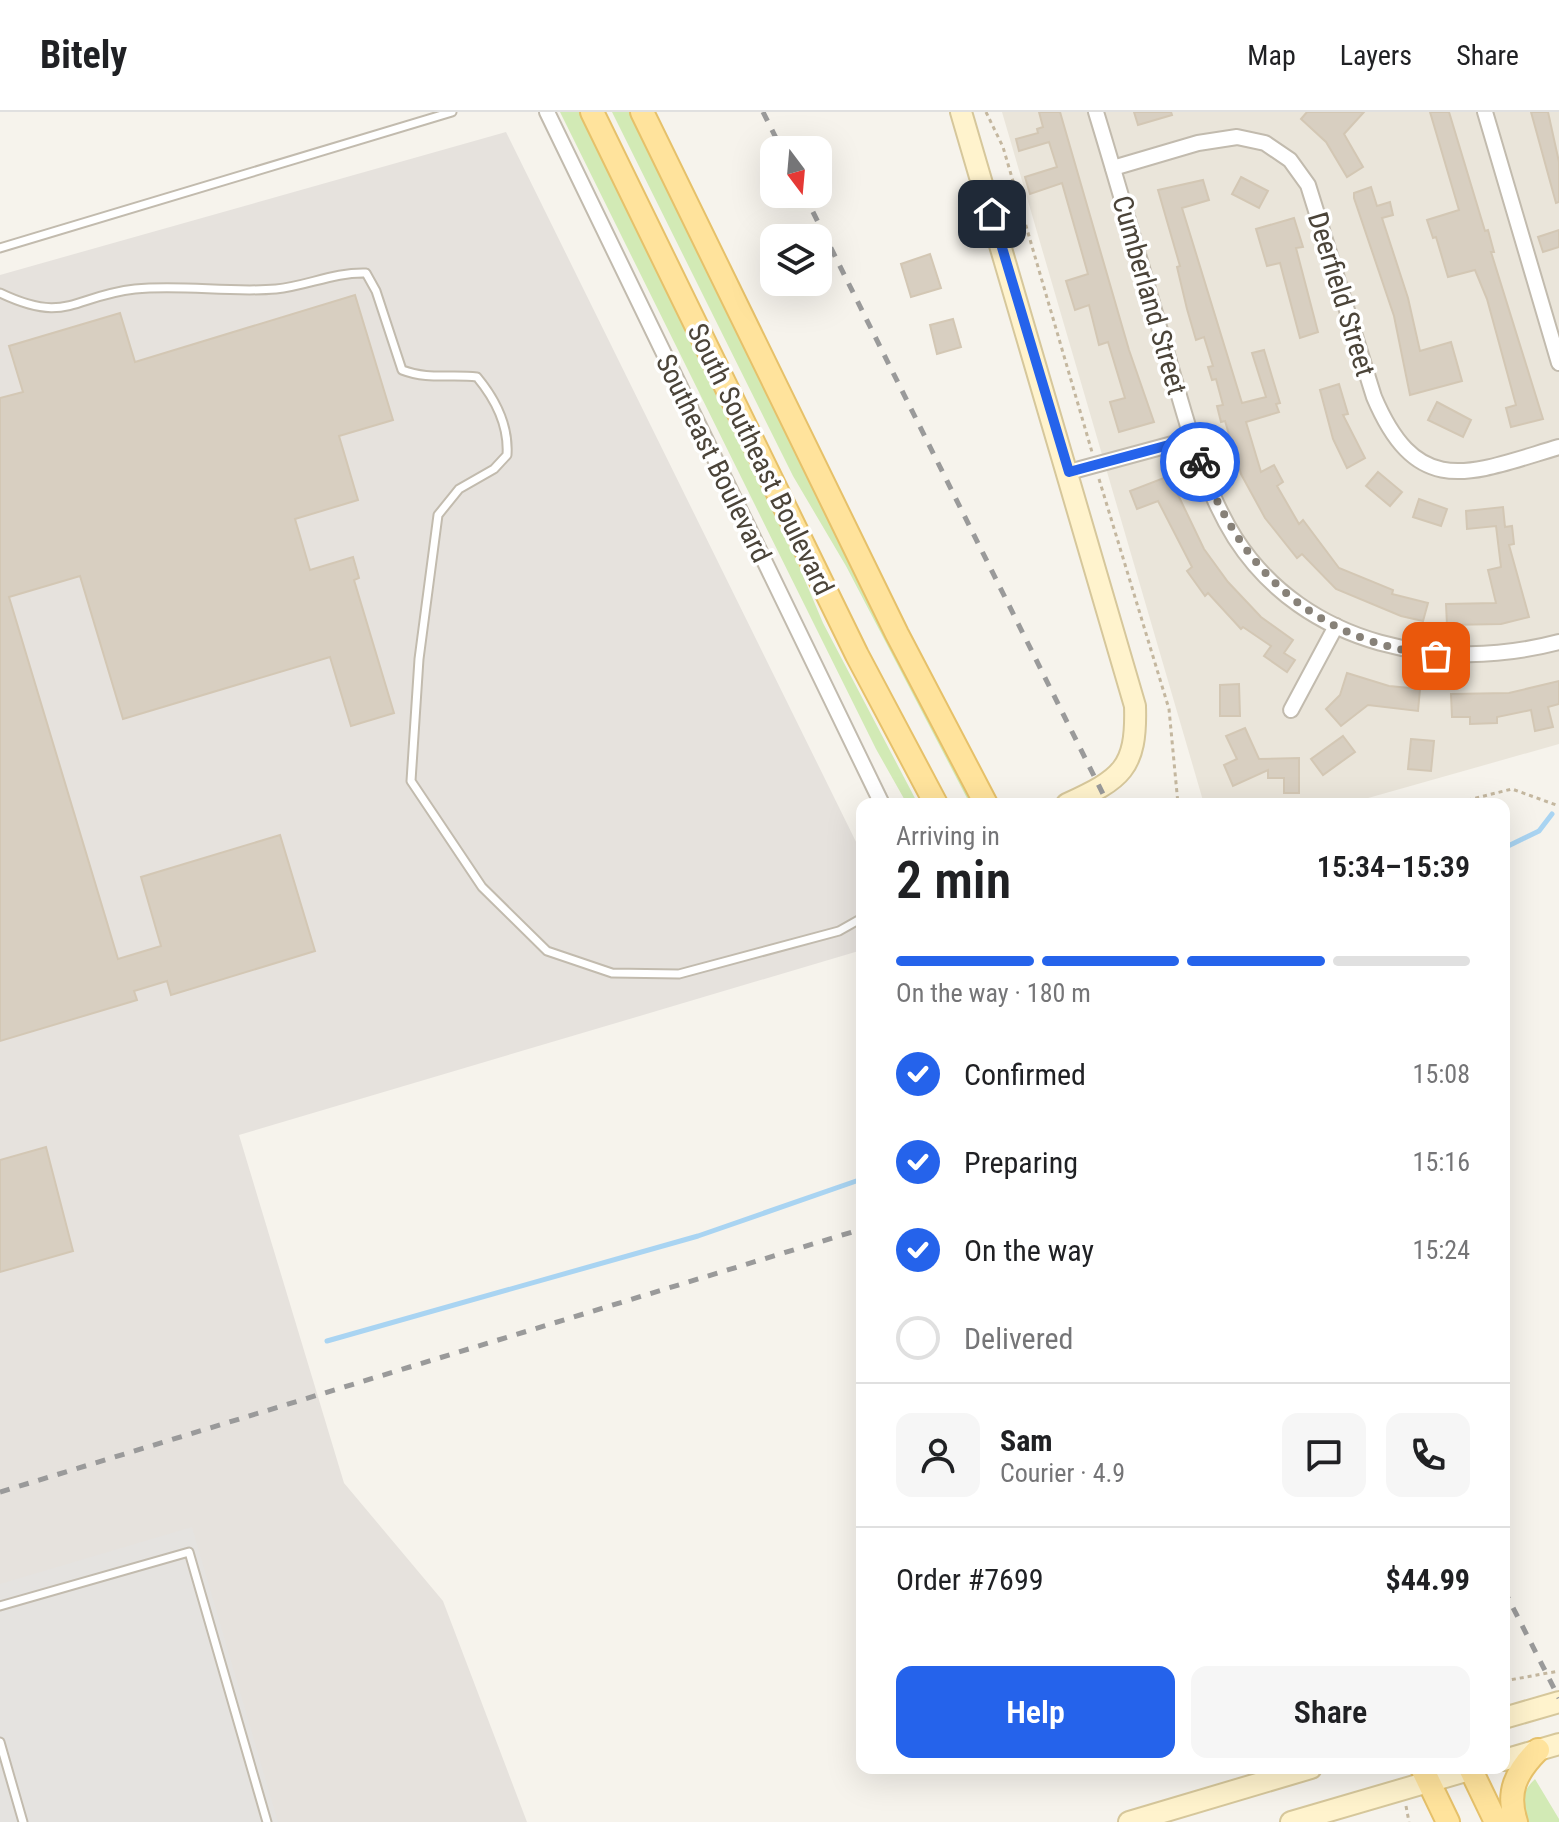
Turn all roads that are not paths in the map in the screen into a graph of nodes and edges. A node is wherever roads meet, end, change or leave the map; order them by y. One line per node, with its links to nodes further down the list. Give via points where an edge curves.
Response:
1 (452, 112): 9 (lane)
2 (547, 112): 18 (street, Southeast Boulevard)
3 (592, 112): 19 (main road, South Southeast Boulevard, via 857,655)
4 (642, 112): 20 (main road, South Southeast Boulevard)
5 (961, 112): 14 (street)
6 (1096, 112): 8 (street, Cumberland Street)
7 (1485, 112): 11 (street)
8 (1113, 168): 12 (street, Cumberland Street); 13 (street, Deerfield Street, via 1237,137 1278,151 1308,185 1374,397 1389,429 1408,452 1439,470 1459,473)
9 (0, 248)
10 (0, 293): 22 (lane, via 28,306 58,309 134,289 277,289 344,272 366,273 402,370 424,379 477,377 493,397 509,436 507,455 459,489 438,515 419,659 411,781 482,887 547,951 612,973 679,974 839,931)
11 (1559, 363)
12 (1191, 439): 14 (street); 15 (street, Cumberland Street, via 1243,549 1286,593)
13 (1559, 447)
14 (1069, 472): 21 (street, via 1130,683 1136,730 1129,763 1101,788)
15 (1336, 626): 16 (street, Cumberland Street, via 1383,645 1436,656 1498,655); 17 (street)
16 (1559, 642)
17 (1291, 710)
18 (879, 798)
19 (933, 798)
20 (983, 798)
21 (1080, 798)
22 (856, 921)
23 (0, 1606): 33 (lane, via 189,1552)
24 (1559, 1702): 25 (street)
25 (1510, 1716)
26 (0, 1742): 32 (lane)
27 (1548, 1747): 28 (street); 38 (main road, via 1514,1780 1510,1797)
28 (1510, 1758)
29 (1291, 1774): 34 (street)
30 (1474, 1774): 37 (main road)
31 (1426, 1775): 35 (street); 36 (main road)
32 (23, 1822)
33 (267, 1822)
34 (1129, 1822)
35 (1291, 1822)
36 (1448, 1822)
37 (1496, 1822)
38 (1516, 1822)

